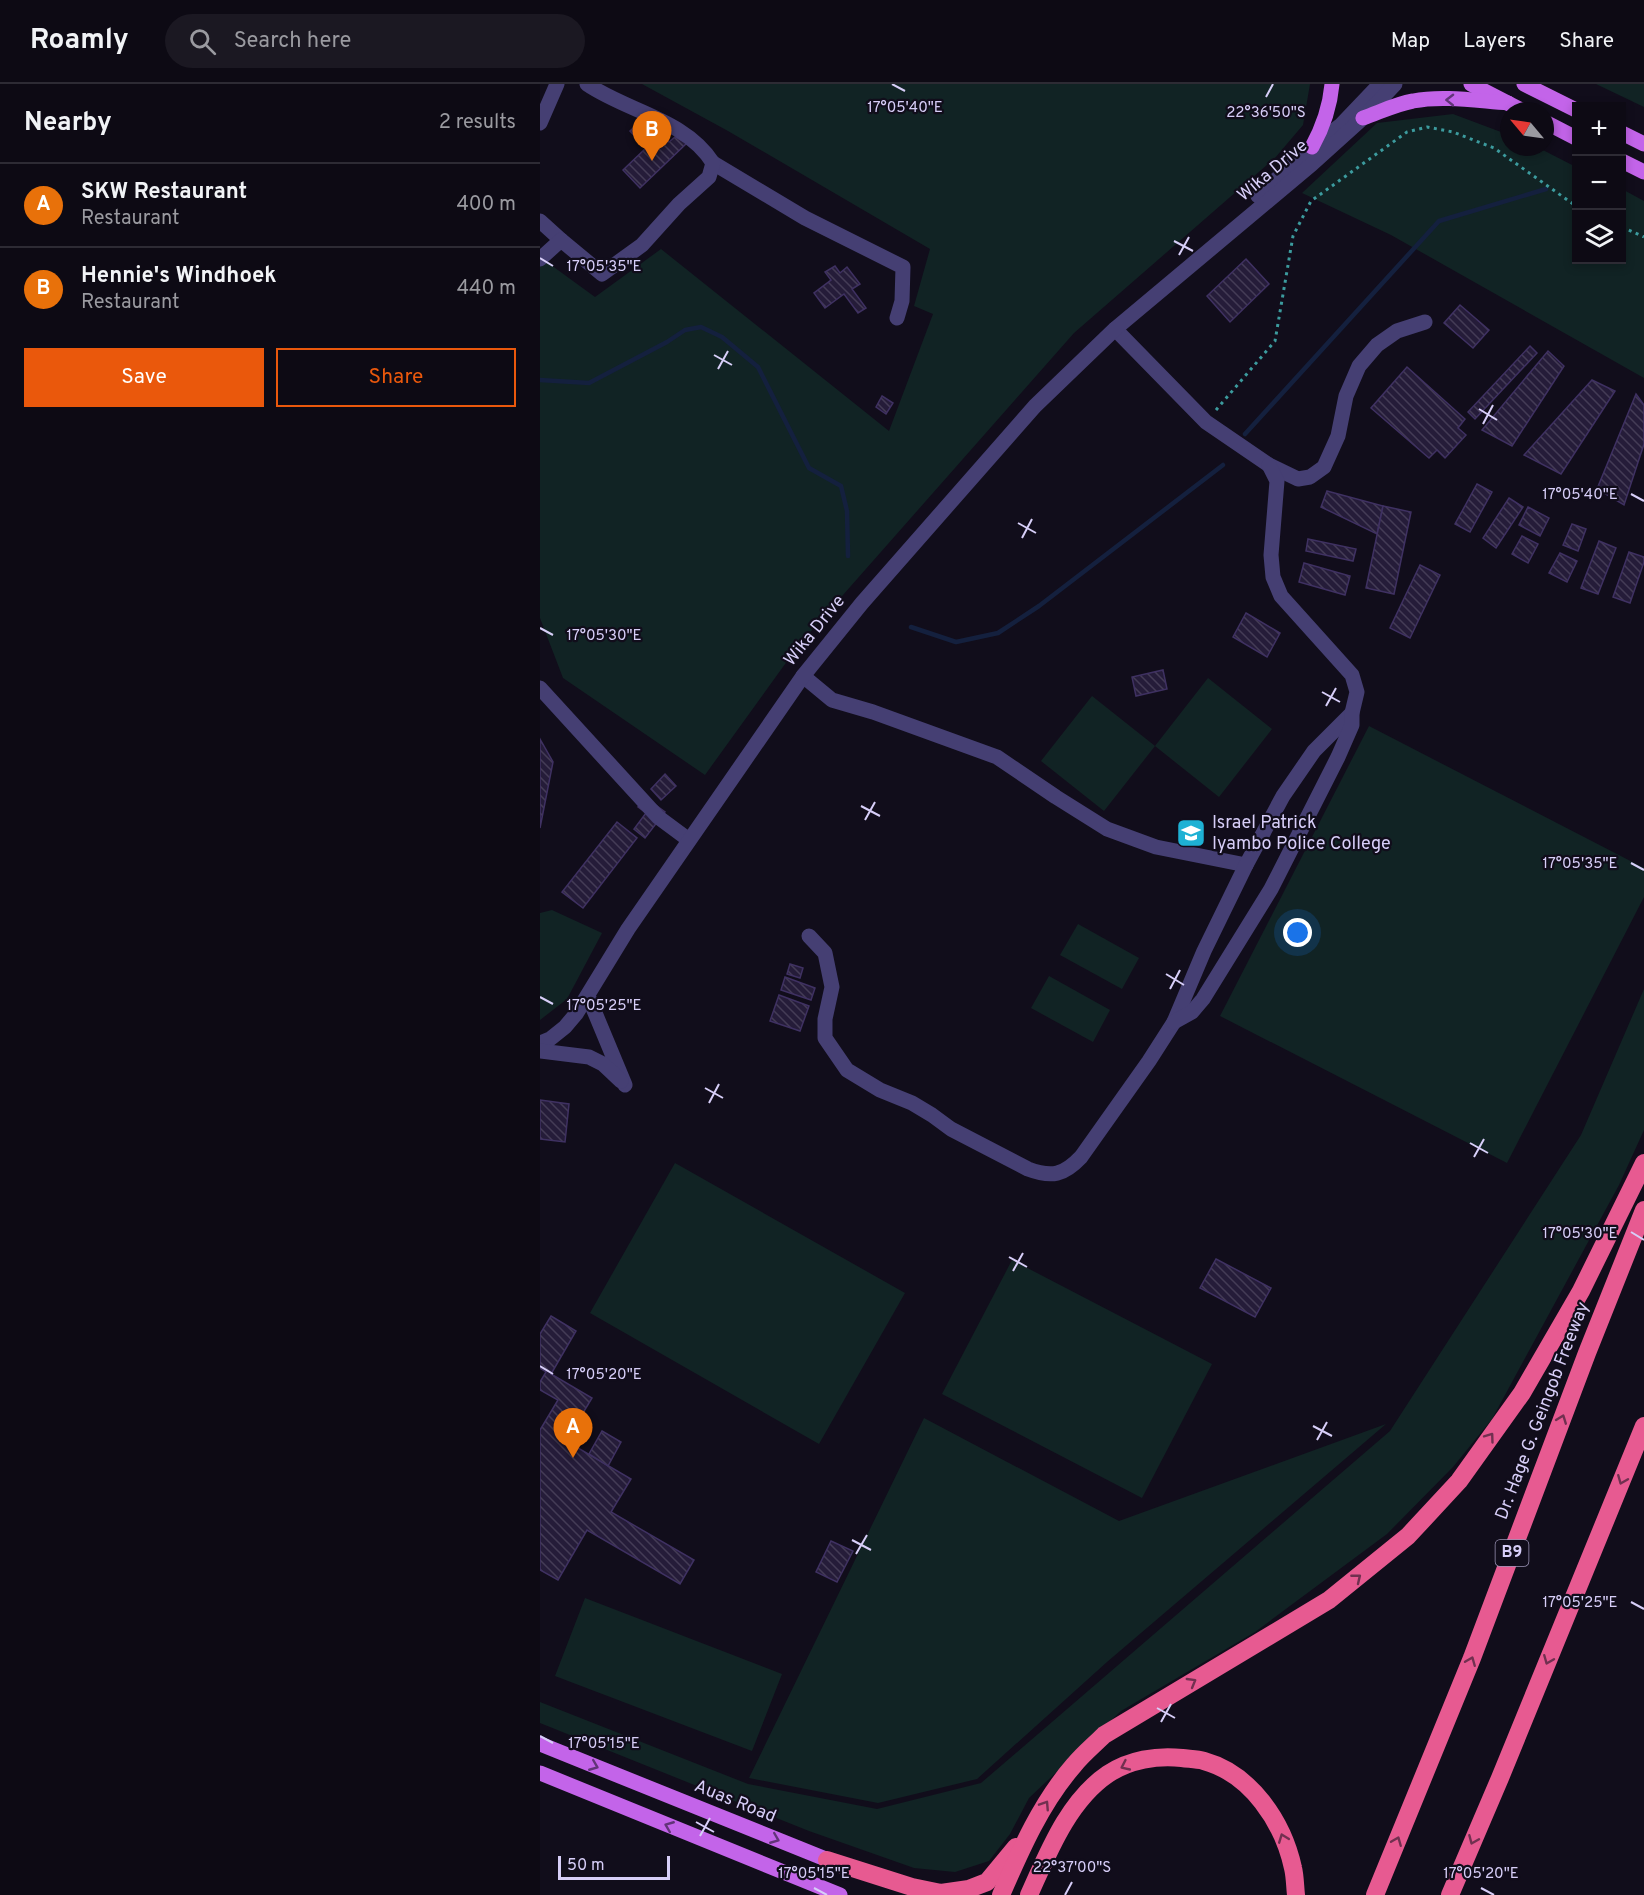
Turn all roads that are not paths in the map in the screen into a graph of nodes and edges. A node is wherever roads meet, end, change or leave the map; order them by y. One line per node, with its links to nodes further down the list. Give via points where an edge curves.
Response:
1 (557, 84): 12 (street)
2 (587, 84): 18 (street, via 670,124 697,142)
3 (1332, 84): 17 (main road, via 1323,126)
4 (1380, 84): 17 (street, Wika Drive, via 1341,125)
5 (1395, 84): 11 (street, Wika Drive)
6 (1471, 84): 8 (main road)
7 (1524, 84): 10 (main road)
8 (1504, 102)
9 (1500, 103): 11 (main road, one-way to 11, via 1415,100)
10 (1572, 108)
11 (1364, 118): 24 (street, Wika Drive)
12 (540, 123)
13 (1554, 127): 15 (main road)
14 (1626, 135): 16 (main road)
15 (1572, 136)
16 (1644, 144)
17 (1312, 147): 24 (street, Wika Drive, via 1200,248)
18 (713, 163): 22 (street, via 709,177 642,245 602,274); 25 (street, via 805,218 903,267)
19 (1626, 163): 20 (main road)
20 (1644, 172)
21 (540, 220): 22 (street)
22 (561, 240): 23 (street)
23 (540, 259)
24 (1170, 281): 27 (street, Wika Drive)
25 (897, 318)
26 (1425, 322): 28 (street, via 1397,331 1377,345 1359,366 1346,396 1338,436 1324,467 1310,477 1298,479)
27 (1115, 329): 28 (street, via 1206,422); 29 (street, Wika Drive, via 1035,406)
28 (1269, 465): 31 (street, via 1277,481 1273,577 1281,596 1352,675 1357,692)
29 (803, 676): 32 (street, Wika Drive); 33 (street, via 832,700 997,757 1107,829 1156,847)
30 (540, 688): 32 (street, via 658,817)
31 (1352, 713): 33 (street, via 1314,751 1289,787); 36 (street, via 1352,725 1338,757 1271,889 1203,999 1192,1012)
32 (689, 840): 35 (street, Wika Drive)
33 (1246, 865): 36 (street)
34 (809, 936): 36 (street, via 825,953 832,987 825,1038 847,1070 932,1114 951,1130 1041,1174 1053,1175 1071,1168 1081,1157)
35 (588, 996): 37 (street, Wika Drive, via 565,1027); 38 (street, via 625,1085 603,1064 589,1057)
36 (1174, 1022)
37 (540, 1044)
38 (540, 1051)
39 (1644, 1163): 44 (highway, one-way to 39, via 1074,1765 1104,1735 1329,1600 1408,1536 1459,1481 1522,1393 1581,1291)
40 (1644, 1210): 51 (highway, Dr. Hage G. Geingob Freeway / B9, one-way to 40, via 1472,1658)
41 (1644, 1426): 52 (highway, one-way to 52)
42 (540, 1744): 45 (main road, Auas Road, one-way to 45)
43 (540, 1773): 46 (main road, one-way to 43)
44 (1030, 1830): 45 (highway, via 987,1882 962,1890 941,1893 912,1887); 48 (highway)
45 (827, 1860): 47 (main road, Auas Road)
46 (840, 1895)
47 (916, 1895)
48 (1001, 1895)
49 (1029, 1895): 50 (highway, one-way to 49, via 1294,1869 1281,1832 1259,1797 1233,1775 1204,1761 1166,1756 1137,1760 1108,1774 1092,1788 1071,1812)
50 (1296, 1895)
51 (1375, 1895)
52 (1450, 1895)

